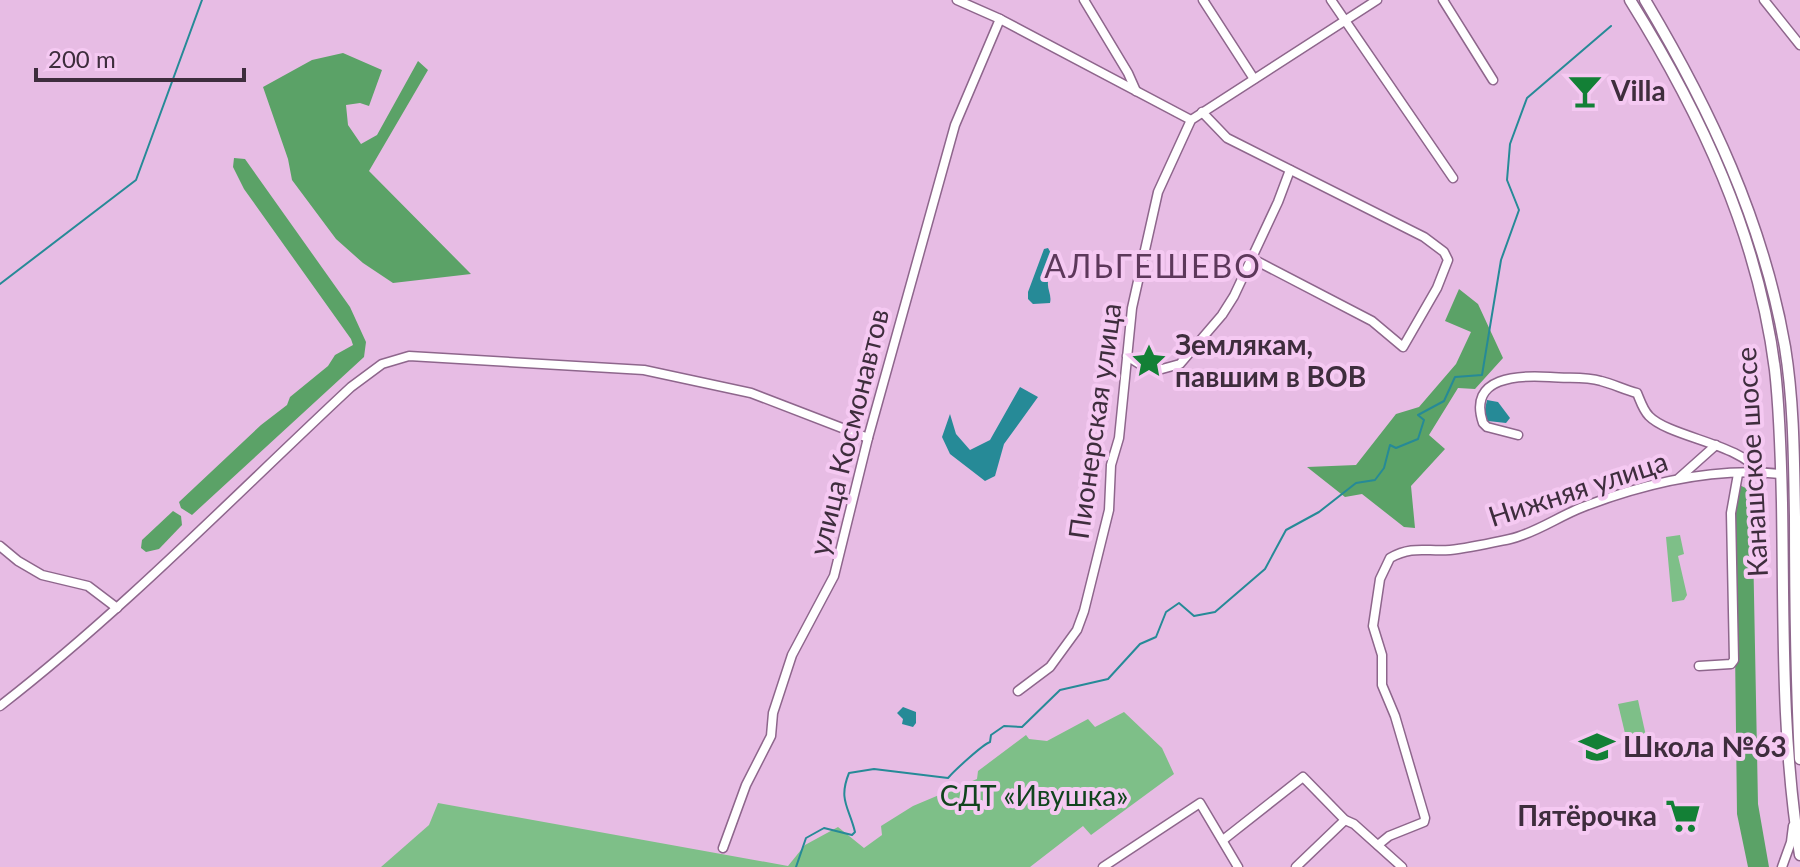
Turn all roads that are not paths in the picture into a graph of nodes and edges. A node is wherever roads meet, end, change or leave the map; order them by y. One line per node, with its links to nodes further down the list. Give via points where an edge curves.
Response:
1 (957, 0): 10 (street)
2 (1084, 0): 15 (street)
3 (1203, 0): 13 (street)
4 (1331, 0): 11 (street)
5 (1377, 0): 11 (street, Пионерская улица)
6 (1443, 0): 14 (street)
7 (1630, 0): 27 (main road, Канашское шоссе, via 1685,94 1735,203 1754,263 1775,370)
8 (1645, 0): 28 (main road, Канашское шоссе, via 1706,108 1762,250 1785,350)
9 (1764, 0): 12 (street)
10 (1000, 19): 15 (street); 23 (street, улица Космонавтов, via 955,125)
11 (1346, 22): 13 (street, Пионерская улица); 19 (street)
12 (1800, 45)
13 (1254, 79): 16 (street, Пионерская улица)
14 (1493, 80)
15 (1137, 92): 17 (street)
16 (1202, 112): 17 (street, Пионерская улица); 18 (street, via 1227,138)
17 (1191, 120): 21 (street, Пионерская улица, via 1158,192 1132,308)
18 (1290, 170): 20 (street); 20 (street, via 1434,244 1447,256 1448,266 1403,347 1372,321)
19 (1453, 178)
20 (1251, 258): 21 (street, via 1222,315 1180,364 1146,368)
21 (1127, 356): 33 (street, Пионерская улица, via 1109,510 1084,611 1050,667)
22 (1518, 435): 24 (street, via 1483,423 1481,401 1489,387 1531,375 1574,376 1637,393 1649,416 1661,424)
23 (868, 438): 31 (street, via 751,393 644,370 453,357 394,359 351,387); 40 (street, улица Космонавтов, via 834,576 792,655 771,736)
24 (1716, 445): 25 (street, via 1755,465); 29 (street)
25 (1758, 472): 26 (street, Нижняя улица); 27 (street, Нижняя улица)
26 (1738, 474): 29 (street, Нижняя улица); 32 (street, via 1731,513 1734,660)
27 (1781, 474): 28 (main road); 36 (main road, Канашское шоссе)
28 (1797, 475): 35 (main road, Канашское шоссе)
29 (1679, 478): 39 (street, Нижняя улица, via 1583,507 1513,538 1453,550 1421,548 1390,558 1380,579 1373,626 1382,655 1382,685 1425,818)
30 (0, 546): 31 (street, via 42,575 88,586)
31 (117, 608): 34 (street)
32 (1699, 666)
33 (1018, 691)
34 (0, 706)
35 (1800, 759)
36 (1794, 817): 41 (main road, Канашское шоссе); 46 (street)
37 (1345, 820): 38 (street, via 1303,777); 39 (street); 44 (street)
38 (1223, 840): 42 (street, via 1200,803); 43 (street)
39 (1378, 845): 45 (street)
40 (723, 848)
41 (1800, 855)
42 (1103, 867)
43 (1238, 867)
44 (1296, 867)
45 (1402, 867)
46 (1782, 867)

